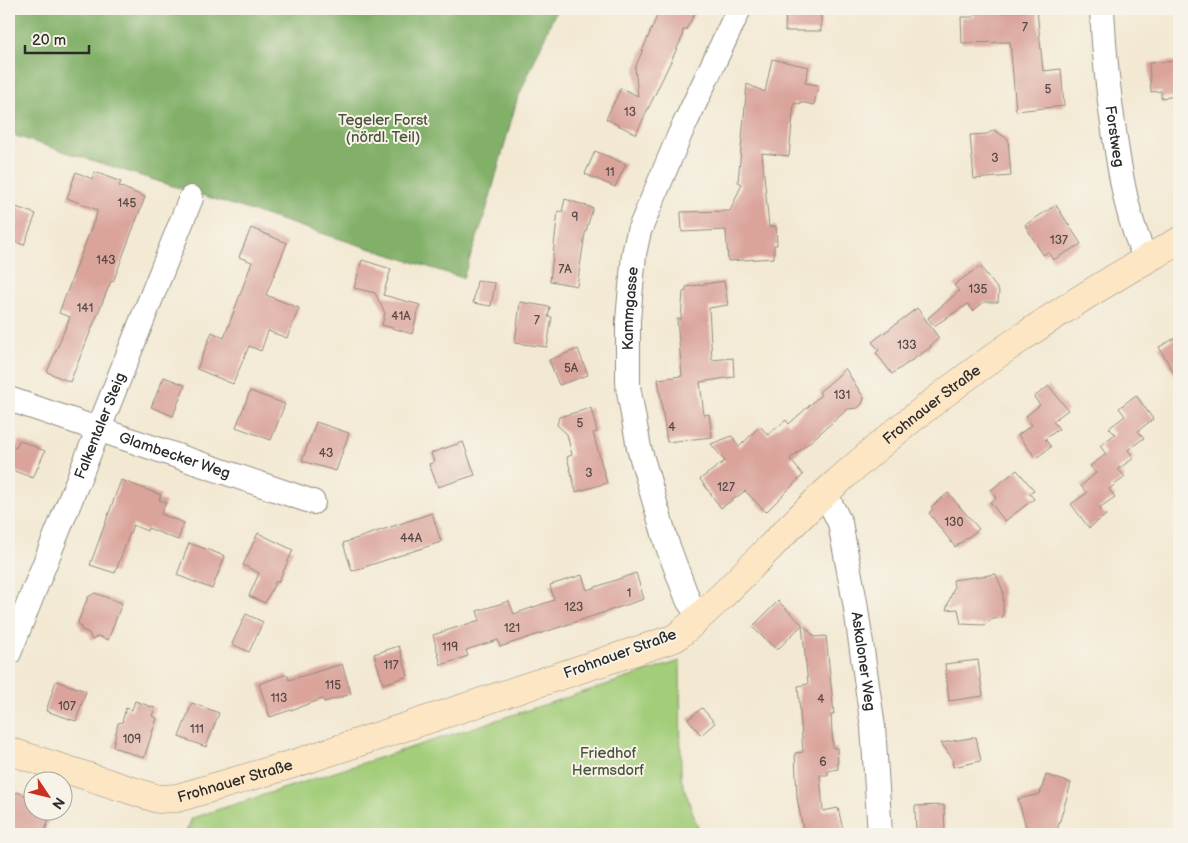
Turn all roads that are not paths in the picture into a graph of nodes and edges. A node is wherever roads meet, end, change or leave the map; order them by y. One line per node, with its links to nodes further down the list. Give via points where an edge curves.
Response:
1 (739, 9): 10 (street, Kammgasse, via 680,134 640,231 634,254 628,320 628,386 639,448 688,600)
2 (1102, 9): 5 (street, Forstweg, via 1105,75 1121,178 1138,242)
3 (191, 198): 7 (street, Falkentaler Steig)
4 (1179, 241): 5 (street, Frohnauer Straße)
5 (1146, 259): 8 (street, Frohnauer Straße, via 994,357 924,410)
6 (9, 399): 7 (street, Glambecker Weg)
7 (99, 430): 9 (street, Glambecker Weg); 11 (street, Falkentaler Steig)
8 (825, 493): 10 (street, Frohnauer Straße); 13 (street, Askaloner Weg, via 840,523 856,602 873,727)
9 (313, 502)
10 (700, 618): 12 (street, Frohnauer Straße, via 675,638 293,764 177,798 158,798)
11 (9, 653)
12 (9, 752)
13 (880, 834)

